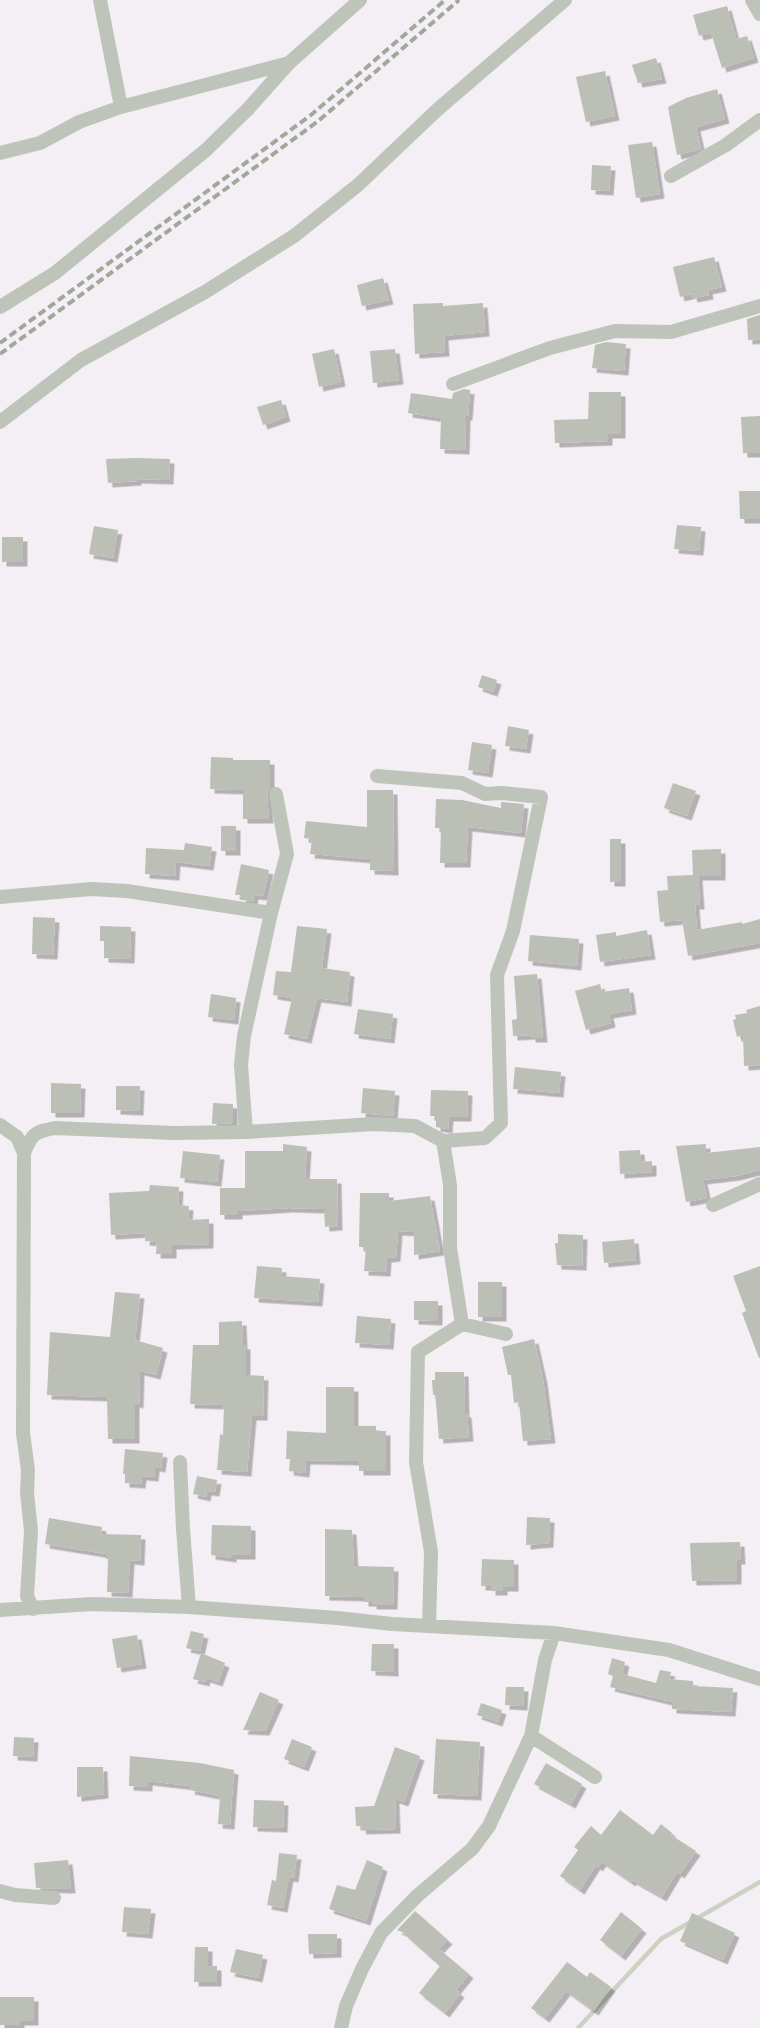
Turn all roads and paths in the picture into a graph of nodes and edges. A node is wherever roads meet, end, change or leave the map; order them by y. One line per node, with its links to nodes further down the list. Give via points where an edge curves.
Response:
1 (100, 0): 7 (street)
2 (360, 0): 6 (street)
3 (565, 0): 14 (street, via 438,110 358,185 294,236 205,292 81,360)
4 (752, 0): 5 (street)
5 (760, 14)
6 (289, 63): 7 (street); 12 (street, via 206,150 55,273)
7 (121, 107): 9 (street, via 79,122 40,143)
8 (760, 120): 10 (street, via 726,145)
9 (0, 153)
10 (671, 176)
11 (760, 306): 13 (street, via 671,332 615,331 550,348)
12 (0, 307)
13 (453, 384)
14 (0, 422)
15 (377, 776): 21 (street, via 462,784 485,794 502,792 541,797 513,931 497,975 501,1122 485,1138)
16 (276, 794): 18 (street, via 287,854)
17 (0, 897): 18 (street, via 90,889 127,891)
18 (271, 913): 20 (street, via 244,1036 242,1065)
19 (0, 1125): 22 (street, via 17,1137)
20 (246, 1132): 21 (street, via 374,1124 415,1126); 22 (street, via 174,1133 56,1128 37,1132 30,1138)
21 (443, 1141): 25 (street, via 450,1185 450,1248)
22 (24, 1153): 29 (street, via 23,1433 31,1531 27,1596)
23 (760, 1184): 24 (street)
24 (713, 1205)
25 (462, 1324): 26 (street); 31 (street, via 418,1352 416,1462 431,1552)
26 (506, 1334)
27 (180, 1462): 28 (street)
28 (189, 1608): 29 (street, via 92,1604); 31 (street)
29 (33, 1609): 30 (street)
30 (0, 1610)
31 (429, 1626): 32 (street)
32 (554, 1633): 33 (street, via 669,1650); 34 (street, via 544,1660)
33 (760, 1678)
34 (531, 1736): 35 (street); 38 (street, via 489,1826 472,1849 417,1896 381,1933 346,2006)
35 (595, 1778)
36 (0, 1891): 37 (street)
37 (54, 1898)
38 (341, 2028)

